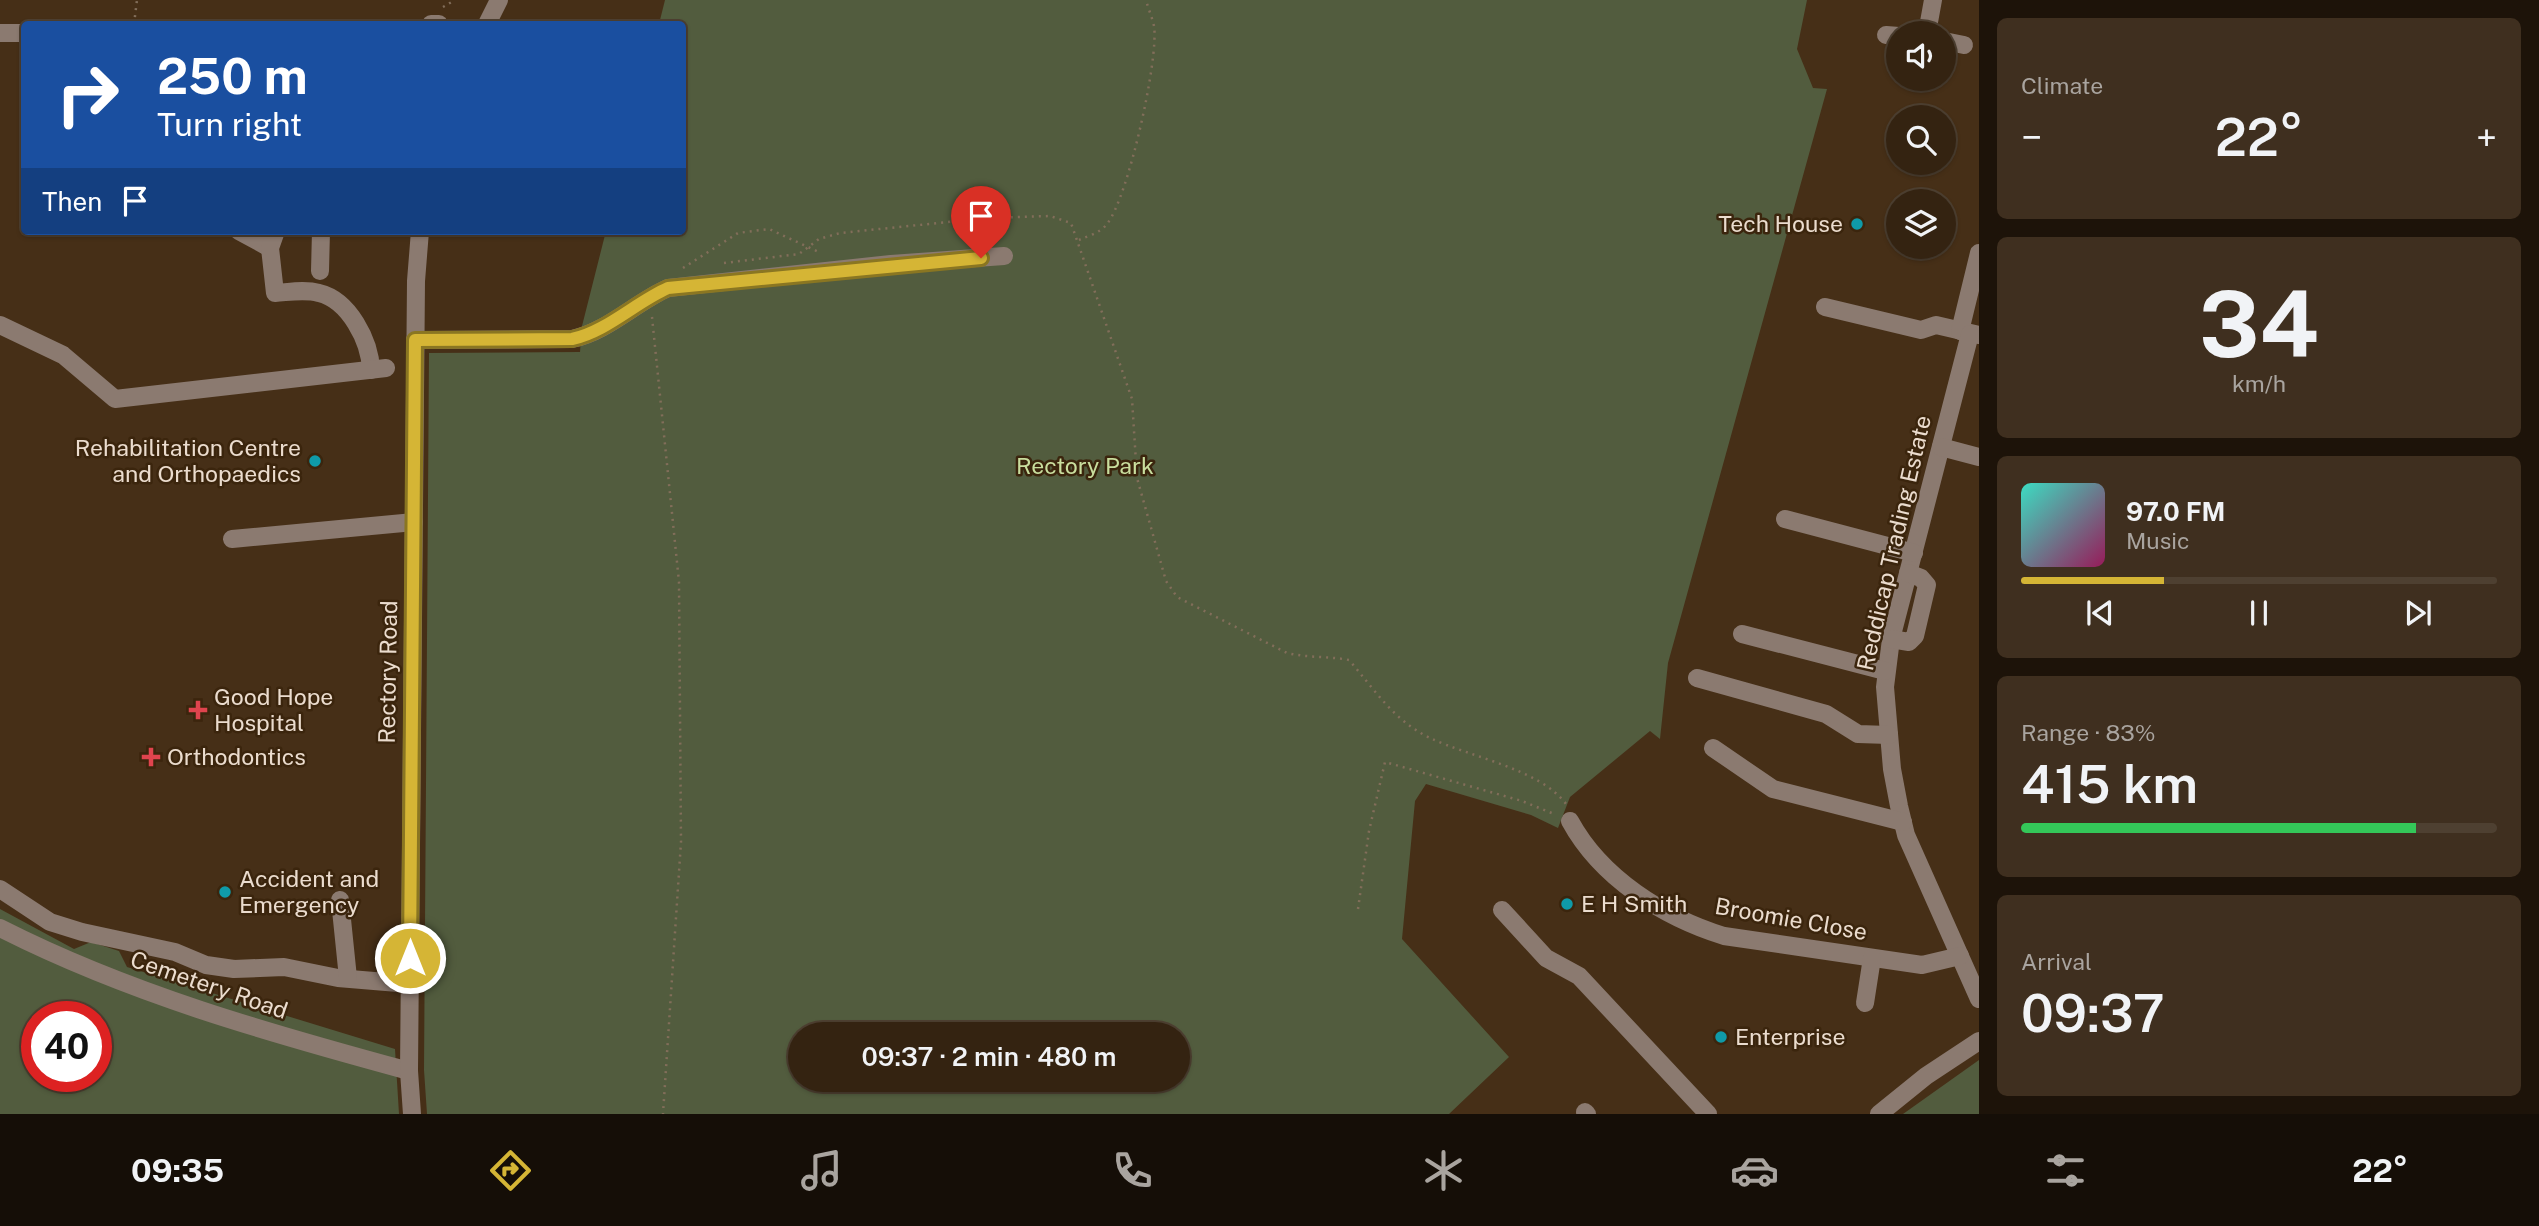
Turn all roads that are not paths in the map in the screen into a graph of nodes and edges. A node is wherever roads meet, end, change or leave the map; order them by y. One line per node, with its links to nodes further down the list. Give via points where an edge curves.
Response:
1 (499, 0): 3 (street)
2 (1933, 0): 4 (street)
3 (488, 21)
4 (1929, 21)
5 (0, 33): 6 (street)
6 (21, 33)
7 (1956, 43): 8 (street)
8 (1964, 45)
9 (246, 235): 13 (street)
10 (275, 235): 13 (street)
11 (321, 235): 16 (street)
12 (420, 235): 20 (street, Rectory Road)
13 (270, 248): 18 (street, via 275,293 307,291 335,301 351,317 378,369 115,399 63,355)
14 (1979, 253): 19 (street, Reddicap Trading Estate)
15 (1004, 256): 20 (street, via 668,288 582,337)
16 (320, 271)
17 (1825, 307): 19 (street, via 1921,330 1936,325)
18 (0, 325)
19 (1969, 333): 21 (street, Reddicap Trading Estate)
20 (415, 340): 24 (street, Rectory Road)
21 (1941, 447): 22 (street); 26 (street, Reddicap Trading Estate)
22 (1979, 457)
23 (1786, 519): 26 (street)
24 (414, 522): 25 (street); 41 (street, Rectory Road)
25 (232, 539)
26 (1914, 553): 28 (street, Reddicap Trading Estate)
27 (1742, 634): 28 (street)
28 (1885, 671): 30 (street, Reddicap Trading Estate)
29 (1697, 678): 30 (street, via 1826,714 1858,734)
30 (1889, 735): 33 (street, Reddicap Trading Estate)
31 (1713, 748): 33 (street, via 1773,789)
32 (1570, 821): 39 (street, Broomie Close, via 1583,844 1609,871 1649,902 1696,927 1724,936)
33 (1903, 822): 38 (street, Reddicap Trading Estate)
34 (0, 889): 40 (street, via 50,922 175,952 206,965 284,967)
35 (340, 900): 40 (street)
36 (1502, 910): 47 (street, via 1546,958 1579,976)
37 (0, 928): 45 (street, Cemetery Road, via 89,970 228,1021)
38 (1960, 956): 39 (street, Broomie Close, via 1922,965); 42 (street, Reddicap Trading Estate)
39 (1872, 958): 43 (street)
40 (348, 978): 41 (street)
41 (410, 984): 45 (street, Rectory Road)
42 (1979, 999)
43 (1865, 1003)
44 (1979, 1041): 48 (street)
45 (409, 1071): 46 (street, Rectory Road)
46 (412, 1114)
47 (1708, 1114)
48 (1879, 1114)

